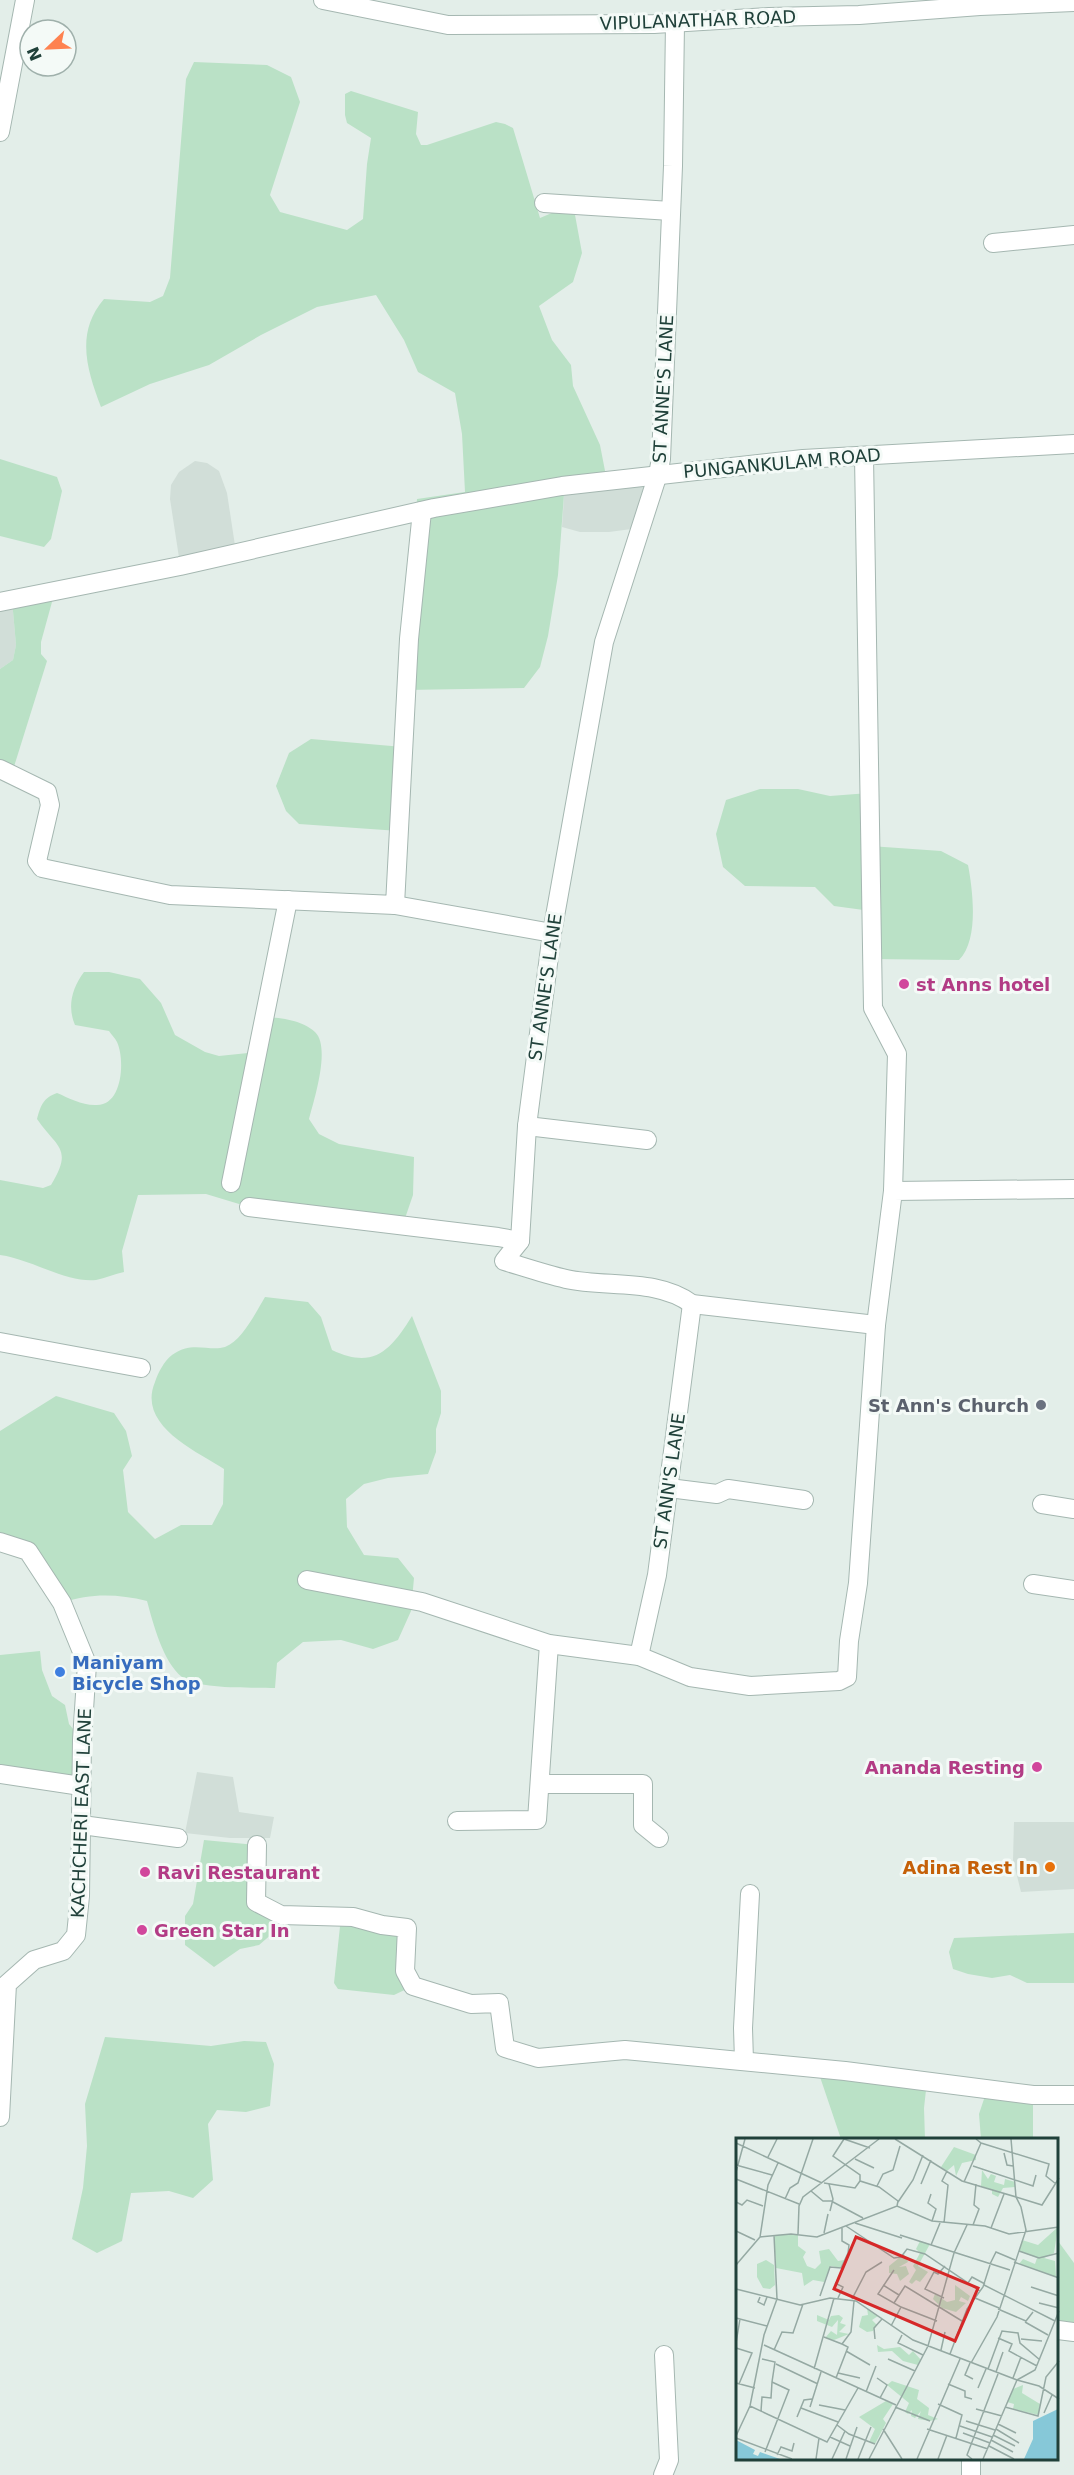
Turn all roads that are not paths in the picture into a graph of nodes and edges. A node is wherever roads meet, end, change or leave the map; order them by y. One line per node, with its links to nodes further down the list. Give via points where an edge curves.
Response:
1 (25, 0): 5 (street)
2 (323, 0): 4 (street, VIPULANATHAR ROAD, via 448,25)
3 (1074, 2): 4 (street, VIPULANATHAR ROAD)
4 (675, 23): 7 (street, ST ANNE'S LANE)
5 (0, 132)
6 (544, 203): 7 (street)
7 (671, 211): 12 (street, ST ANNE'S LANE)
8 (1074, 235): 9 (street)
9 (993, 243)
10 (1074, 444): 11 (street, PUNGANKULAM ROAD)
11 (864, 456): 12 (street, PUNGANKULAM ROAD); 23 (street, via 873,1008 897,1054)
12 (658, 474): 13 (street, PUNGANKULAM ROAD); 18 (street, ST ANNE'S LANE, via 604,642)
13 (422, 511): 14 (street, PUNGANKULAM ROAD); 17 (street, via 409,639)
14 (0, 602)
15 (0, 769): 16 (street, via 48,792 50,805 37,861 42,868 170,895)
16 (288, 900): 17 (street); 21 (street)
17 (395, 905): 18 (street)
18 (552, 933): 19 (street, ST ANNE'S LANE)
19 (526, 1126): 20 (street); 25 (street, ST ANNE'S LANE)
20 (647, 1140)
21 (231, 1183)
22 (1074, 1189): 23 (street)
23 (893, 1191): 27 (street)
24 (249, 1207): 25 (street)
25 (520, 1241): 26 (street, ST ANNE'S LANE, via 504,1261 568,1279 652,1288 681,1296)
26 (692, 1304): 27 (street, ST ANNE'S LANE); 30 (street, ST ANN'S LANE)
27 (876, 1325): 39 (street, via 858,1583 847,1677 839,1682 750,1686 690,1677)
28 (0, 1342): 29 (street)
29 (141, 1368)
30 (669, 1488): 31 (street, via 717,1494 728,1489); 39 (street, ST ANN'S LANE, via 657,1575)
31 (804, 1500)
32 (1042, 1504): 33 (street)
33 (1074, 1509)
34 (0, 1542): 42 (street, KACHCHERI EAST LANE, via 28,1551 62,1603 87,1664)
35 (308, 1580): 38 (street, via 422,1602)
36 (1033, 1584): 37 (street)
37 (1074, 1590)
38 (549, 1644): 39 (street); 41 (street)
39 (639, 1656)
40 (0, 1774): 42 (street)
41 (540, 1784): 43 (street, via 537,1820); 46 (street, via 643,1784 643,1825)
42 (81, 1786): 44 (street, KACHCHERI EAST LANE)
43 (457, 1821)
44 (82, 1825): 45 (street); 49 (street, KACHCHERI EAST LANE, via 76,1935 63,1951 34,1960)
45 (178, 1838)
46 (658, 1838)
47 (257, 1845): 50 (street, via 256,1902 281,1915 353,1917 407,1928 405,1971 413,1986 471,2004 499,2003 505,2048 538,2058 625,2050)
48 (750, 1894): 50 (street)
49 (4, 1979): 52 (street, KACHCHERI EAST LANE)
50 (744, 2061): 51 (street, via 1033,2095)
51 (1074, 2096)
52 (0, 2117)
53 (1059, 2330): 54 (street)
54 (1074, 2332)
55 (664, 2355): 56 (street, via 669,2460)
56 (663, 2475)

